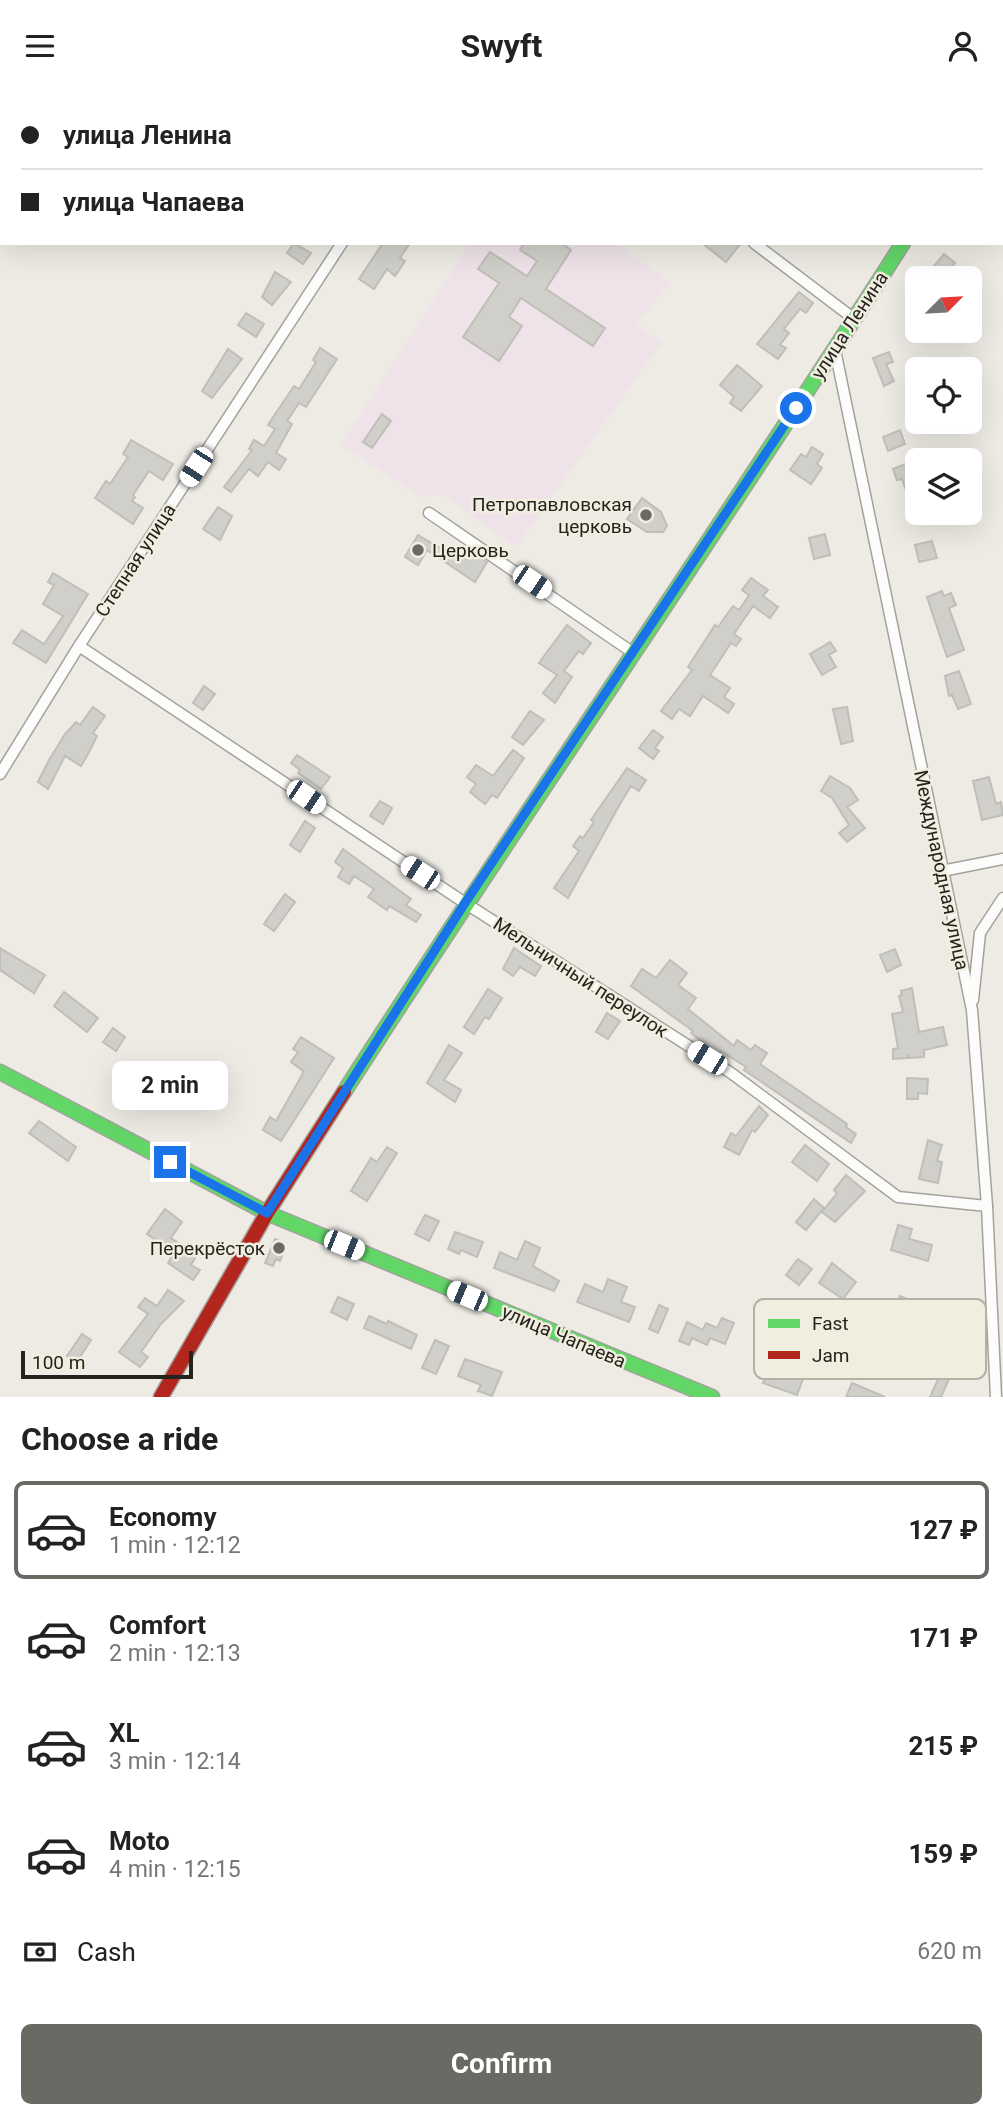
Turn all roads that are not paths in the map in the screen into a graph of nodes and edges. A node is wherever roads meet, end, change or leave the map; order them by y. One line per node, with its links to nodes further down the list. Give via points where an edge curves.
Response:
1 (341, 245): 7 (street, Степная улица)
2 (757, 245): 4 (street)
3 (901, 245): 4 (street, улица Ленина)
4 (853, 318): 5 (street, улица Ленина)
5 (835, 350): 8 (street, улица Ленина); 11 (street, Международная улица)
6 (429, 513): 8 (street)
7 (79, 646): 9 (street, Степная улица); 13 (street, Мельничный переулок)
8 (632, 652): 13 (street, улица Ленина)
9 (0, 774)
10 (1003, 859): 11 (street)
11 (942, 871): 14 (street, Международная улица)
12 (1003, 898): 14 (street, via 980,933)
13 (465, 903): 16 (street, Мельничный переулок, via 731,1073 898,1197); 17 (street, улица Ленина)
14 (972, 1010): 16 (street, Международная улица)
15 (0, 1072): 17 (street, улица Чапаева)
16 (987, 1206): 20 (street, Международная улица)
17 (267, 1213): 18 (street, улица Ленина); 19 (street, улица Чапаева)
18 (162, 1397)
19 (712, 1397)
20 (996, 1397)

